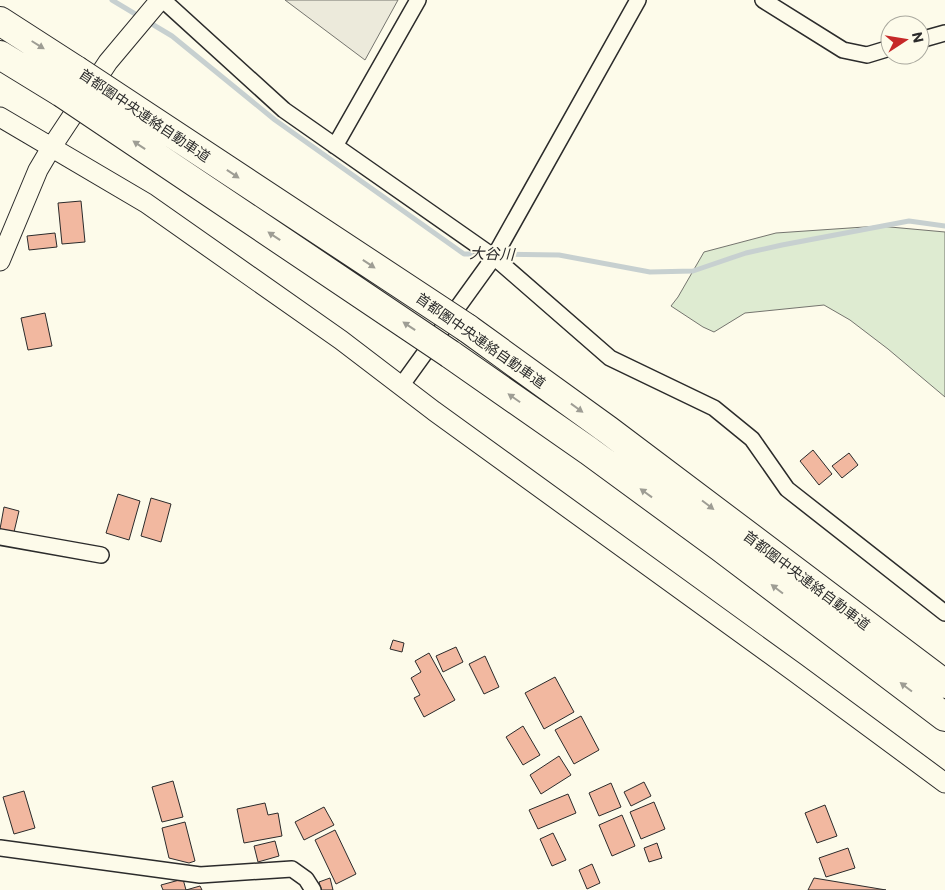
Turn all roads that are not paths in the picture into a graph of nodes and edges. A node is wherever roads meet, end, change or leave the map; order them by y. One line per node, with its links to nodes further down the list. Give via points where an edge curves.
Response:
1 (161, 0): 11 (street, via 284,110); 12 (street, via 108,62)
2 (418, 0): 11 (street)
3 (638, 0): 13 (street)
4 (763, 0): 8 (street, via 842,50 868,55)
5 (0, 21): 19 (highway, 首都圏中央連絡自動車道, one-way to 19, bridge, via 467,328)
6 (945, 33): 7 (street)
7 (930, 37)
8 (880, 51)
9 (0, 55): 20 (highway, 首都圏中央連絡自動車道, one-way to 9, bridge, via 589,451 62,93)
10 (0, 117): 12 (street)
11 (335, 146): 13 (street)
12 (51, 148): 14 (street, via 38,170); 15 (street, via 146,203)
13 (494, 257): 15 (street); 18 (street, via 610,358 714,408 752,440 787,489)
14 (0, 261)
15 (401, 386): 21 (street)
16 (0, 537): 17 (street)
17 (101, 555)
18 (945, 612)
19 (945, 684)
20 (945, 717)
21 (945, 783)
22 (0, 848): 23 (street, via 200,874 292,869 306,879)
23 (313, 890)

